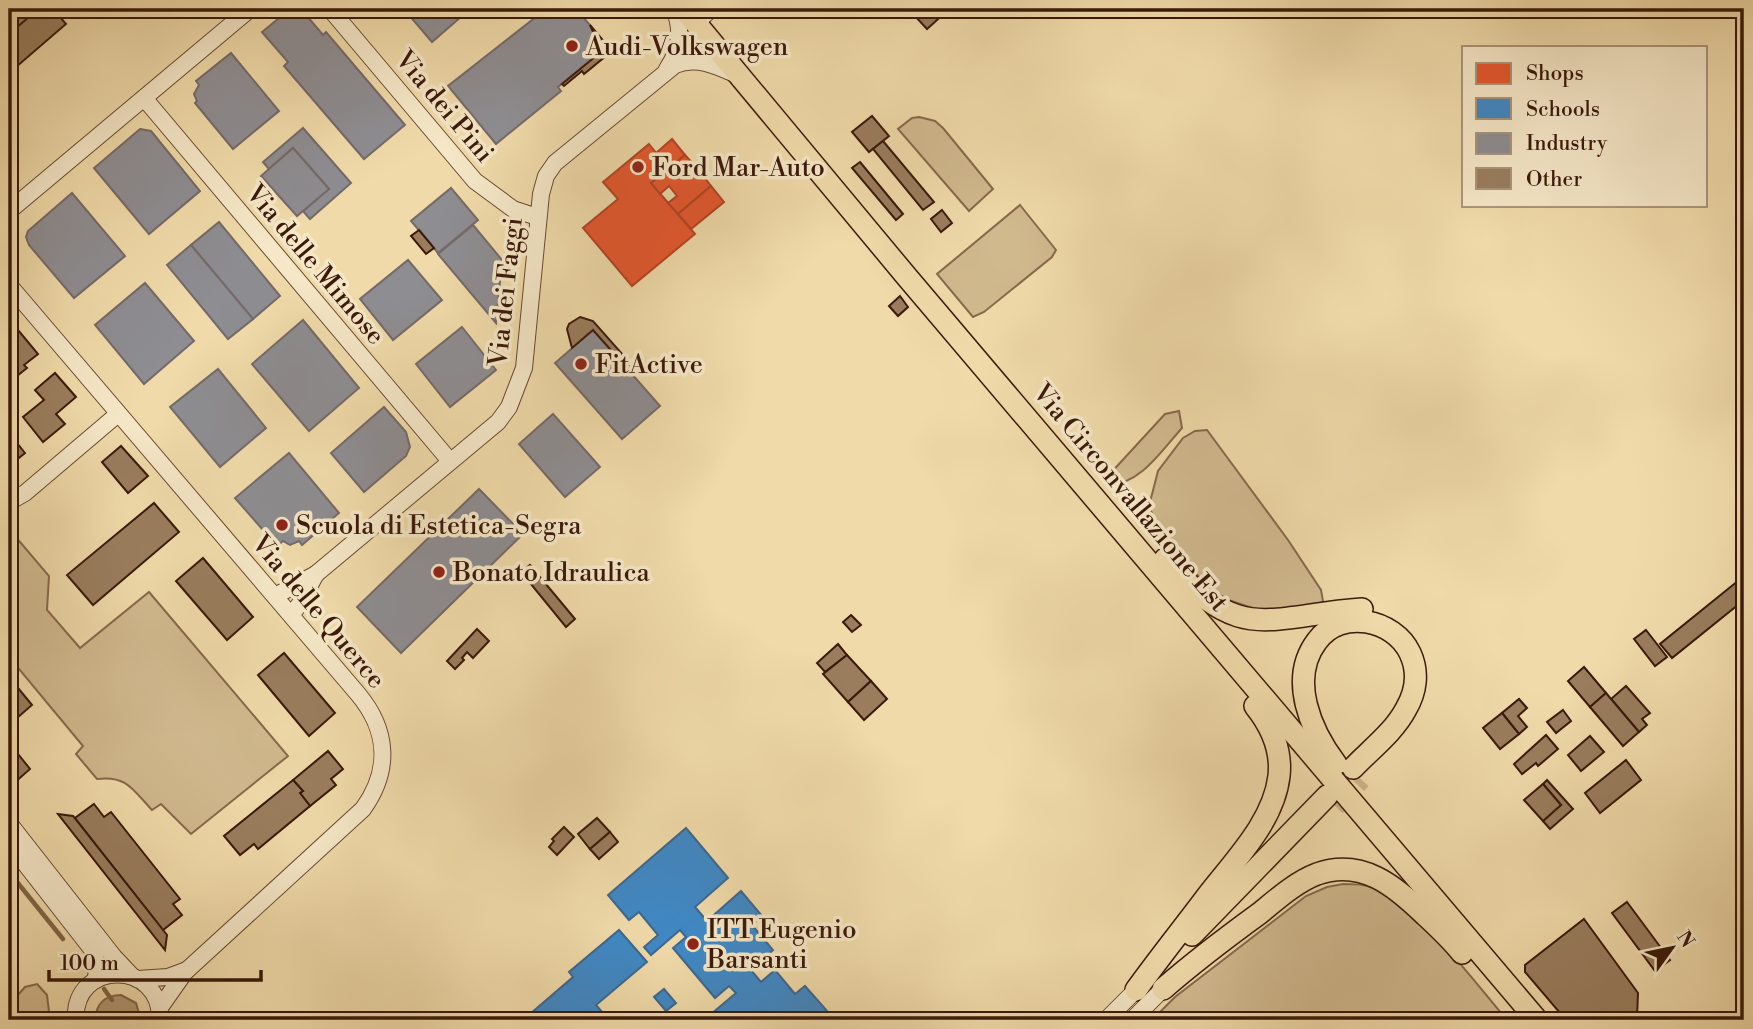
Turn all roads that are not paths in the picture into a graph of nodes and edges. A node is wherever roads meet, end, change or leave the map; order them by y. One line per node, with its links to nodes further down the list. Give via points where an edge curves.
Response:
1 (250, 9): 7 (street)
2 (330, 9): 9 (street, Via dei Pini, via 475,181 513,209)
3 (674, 9): 5 (street, via 678,45)
4 (697, 13): 6 (main road, Via Circonvallazione Est)
5 (667, 69): 6 (street, Via dei Faggi, via 694,61); 9 (street, Via dei Faggi, via 555,163 546,176)
6 (743, 77): 13 (main road, Via Circonvallazione Est)
7 (144, 98): 8 (street); 12 (street, Via delle Mimose)
8 (9, 211)
9 (537, 217): 12 (street, Via dei Faggi, via 524,368 518,388 498,422)
10 (9, 285): 11 (street, Via delle Querce)
11 (118, 414): 14 (street); 17 (street, Via delle Querce)
12 (450, 461): 16 (street, Via dei Faggi)
13 (1083, 483): 15 (main road, Via Circonvallazione Est); 21 (main road, via 1139,529 1196,592 1231,615 1273,621 1370,609 1393,616 1413,632 1428,668 1424,705 1412,726 1357,774 1410,701 1416,683 1412,657 1402,640 1384,626 1366,621 1338,626 1316,641 1304,672 1309,713 1324,748 1419,865)
14 (9, 502)
15 (1128, 536): 21 (main road, Via Circonvallazione Est); 26 (main road, via 1194,632 1265,720 1280,765 1275,796 1257,828)
16 (320, 570): 17 (street, Via dei Faggi); 18 (street, Via dei Faggi)
17 (275, 596): 18 (street, Via delle Querce)
18 (291, 615): 22 (street, Via delle Querce, via 376,718 382,748 377,784 359,813)
19 (9, 823): 23 (street)
20 (9, 843): 24 (street, via 94,952)
21 (1454, 922): 32 (main road, Via Circonvallazione Est)
22 (189, 968): 23 (street, Via delle Querce, via 171,977); 27 (street, Via delle Querce, via 172,989)
23 (135, 978): 24 (street, Via delle Querce, via 116,974); 27 (street, via 150,989)
24 (96, 980): 28 (street, via 80,995)
25 (1163, 989): 26 (main road, via 1331,801); 30 (street); 31 (main road, via 1296,886 1319,874 1348,869 1374,875 1407,898)
26 (1136, 990): 29 (street)
27 (160, 1016)
28 (76, 1020)
29 (1106, 1020)
30 (1132, 1020)
31 (1531, 1020)
32 (1537, 1020)

